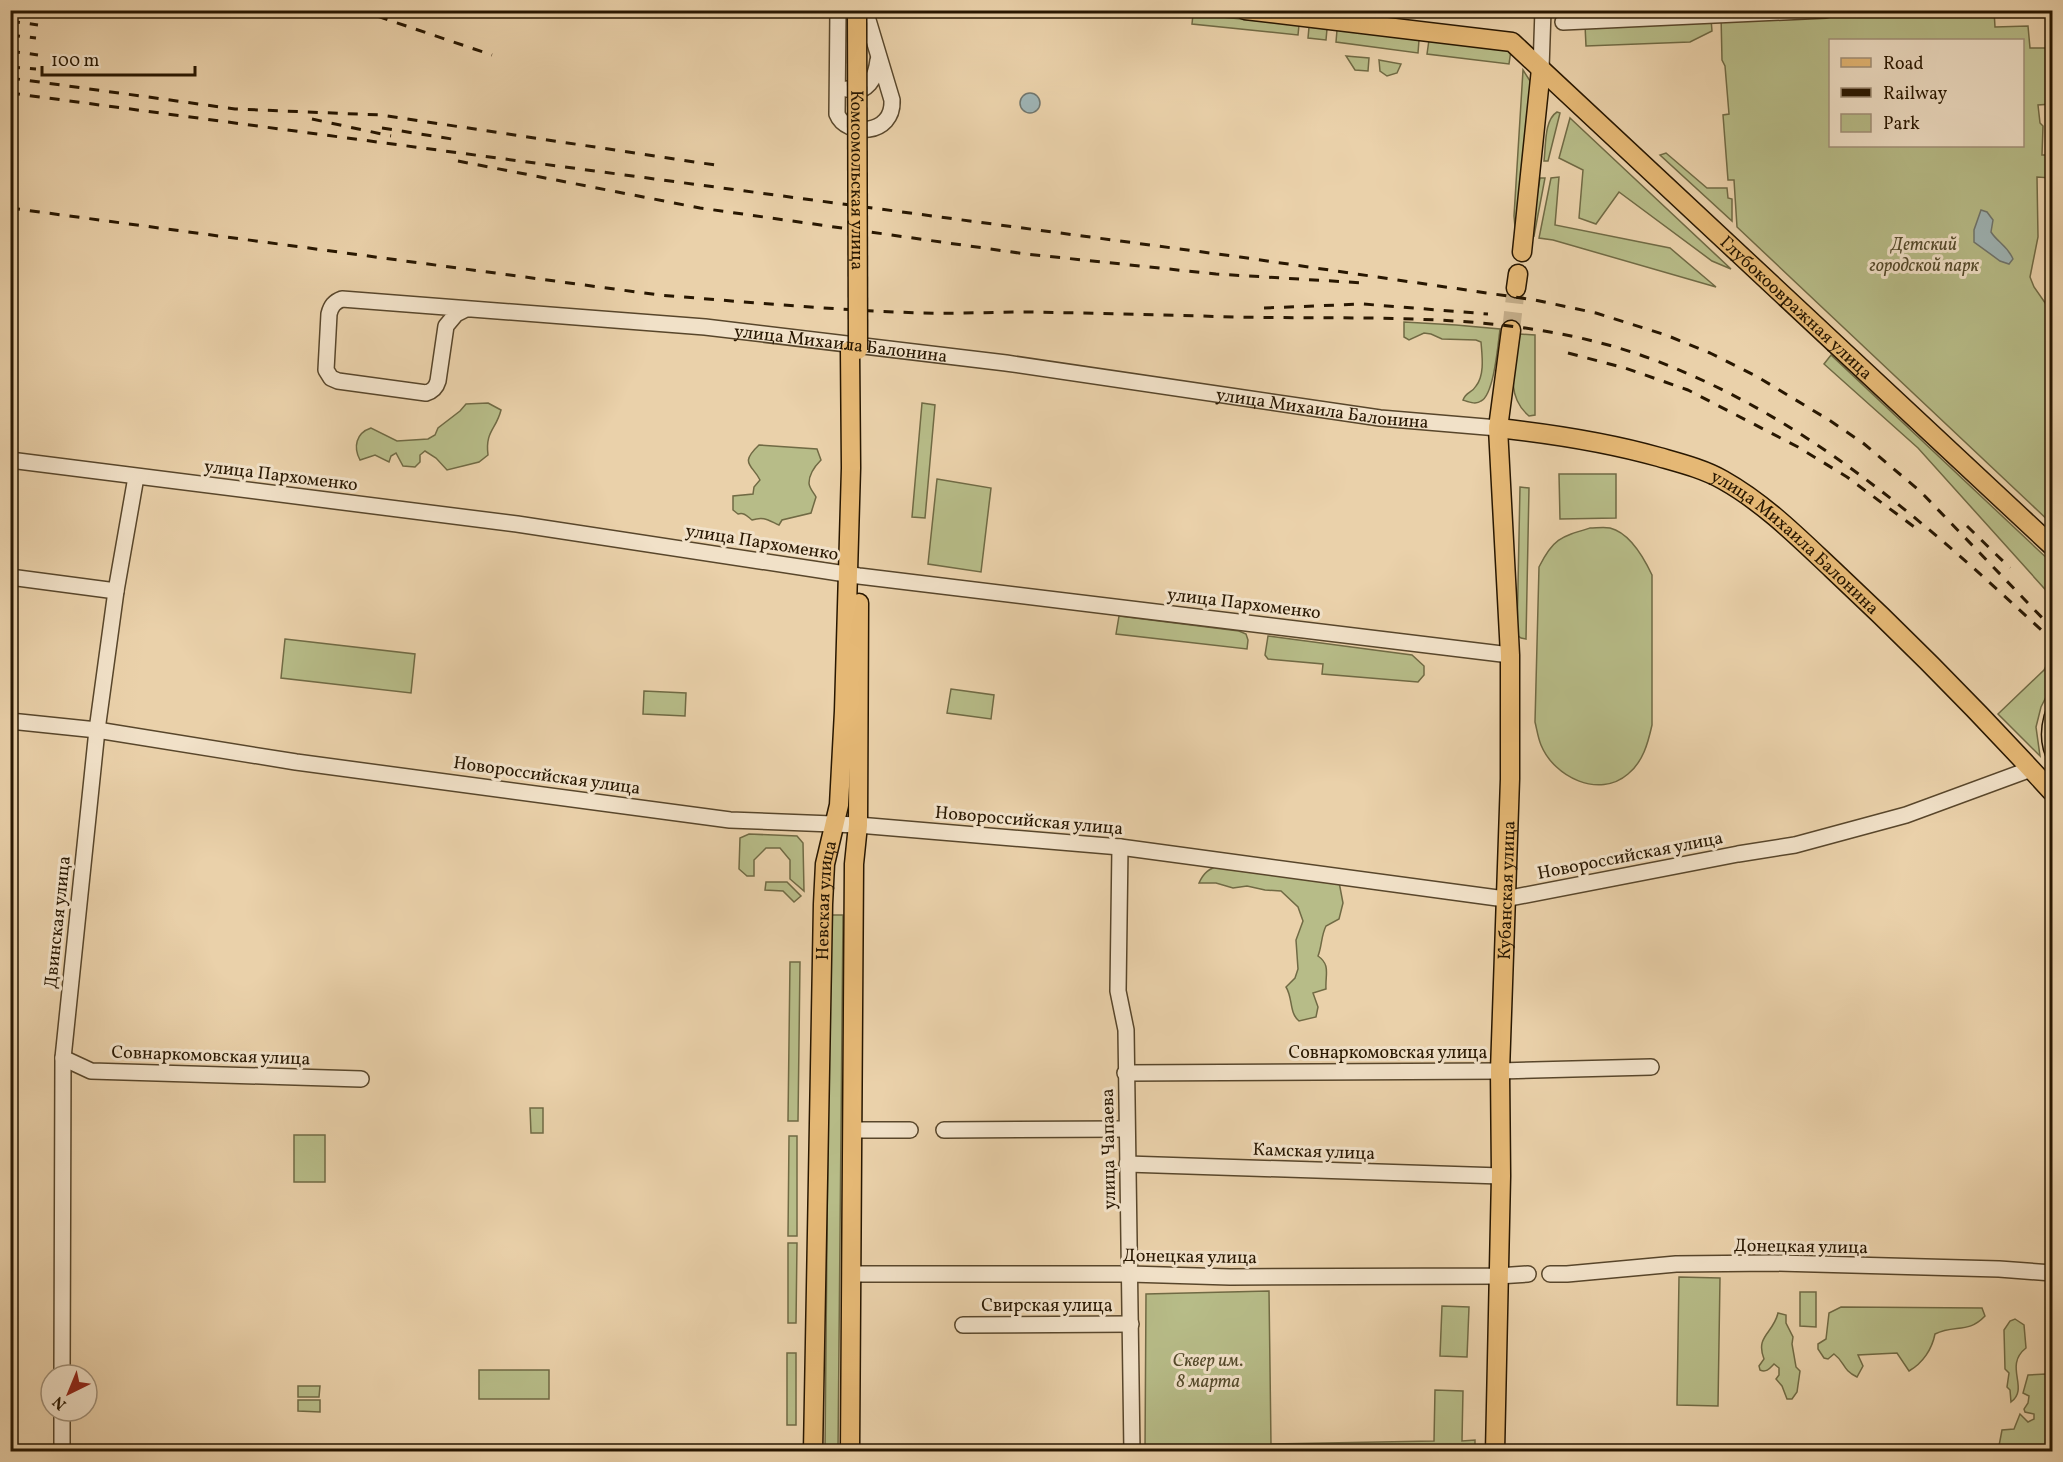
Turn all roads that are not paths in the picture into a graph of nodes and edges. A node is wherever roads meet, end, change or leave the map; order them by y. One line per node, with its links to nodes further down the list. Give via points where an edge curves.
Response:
1 (837, 10): 11 (street)
2 (846, 10): 15 (main road, Комсомольская улица)
3 (857, 10): 15 (main road, Комсомольская улица, bridge)
4 (865, 10): 9 (street)
5 (1245, 10): 10 (main road, Глубокоовражная улица, via 1512,42)
6 (1543, 10): 10 (street)
7 (1826, 10): 8 (street)
8 (1563, 22)
9 (879, 57): 11 (street, via 873,81 861,90 842,87); 11 (street, via 892,100 891,112 882,125 853,127 839,120)
10 (1541, 69): 12 (main road); 19 (main road, Глубокоовражная улица)
11 (837, 79)
12 (1522, 252)
13 (466, 309): 13 (street, улица Михаила Балонина, via 342,299 328,314 326,370 338,381 432,391 438,381 446,326); 16 (street, улица Михаила Балонина, via 705,327 1006,363 1380,417)
14 (1511, 330): 16 (main road, Кубанская улица)
15 (854, 350): 20 (main road, Невская улица)
16 (1498, 428): 23 (main road, Кубанская улица); 26 (main road, улица Михаила Балонина, via 1626,448 1722,480 1769,511 1845,581)
17 (10, 460): 18 (street, улица Пархоменко)
18 (136, 477): 20 (street, улица Пархоменко, via 517,524); 22 (street, Двинская улица)
19 (2052, 546)
20 (853, 575): 23 (street, улица Пархоменко); 28 (main road, Невская улица); 29 (main road, Невская улица)
21 (10, 578): 22 (street)
22 (116, 591): 25 (street, Двинская улица)
23 (1509, 655): 31 (main road, Кубанская улица, via 1510,779)
24 (10, 721): 25 (street, Новороссийская улица)
25 (97, 730): 28 (street, Новороссийская улица, via 296,762 730,820); 34 (street, Двинская улица)
26 (2031, 769): 27 (main road, улица Михаила Балонина); 31 (street, Новороссийская улица, via 1906,815 1796,845)
27 (2052, 792)
28 (836, 825): 29 (street, Новороссийская улица); 33 (main road, Невская улица, via 825,864)
29 (858, 825): 30 (street, Новороссийская улица); 32 (main road, Невская улица)
30 (1120, 847): 31 (street, Новороссийская улица); 37 (street, улица Чапаева, via 1118,991 1126,1030)
31 (1505, 899): 36 (main road, Кубанская улица)
32 (854, 903): 33 (main road, via 837,891); 40 (main road, Невская улица)
33 (823, 904): 56 (main road, Невская улица)
34 (63, 1058): 38 (street, Совнаркомовская улица, via 91,1071); 53 (street, Двинская улица)
35 (1651, 1067): 36 (street, Совнаркомовская улица)
36 (1500, 1071): 37 (street, Совнаркомовская улица); 44 (main road, Кубанская улица)
37 (1125, 1073): 39 (street, улица Чапаева)
38 (361, 1079)
39 (1126, 1129): 42 (street); 43 (street, улица Чапаева)
40 (853, 1130): 41 (street); 46 (main road, Невская улица)
41 (910, 1130)
42 (944, 1130)
43 (1127, 1164): 44 (street, Камская улица); 47 (street, улица Чапаева)
44 (1500, 1176): 50 (main road, Кубанская улица)
45 (2052, 1273): 49 (street, Донецкая улица, via 1774,1263 1676,1264)
46 (851, 1274): 47 (street, Донецкая улица); 57 (main road, Невская улица)
47 (1130, 1274): 50 (street, Донецкая улица, via 1378,1283); 52 (street, улица Чапаева)
48 (1528, 1274): 50 (street, Донецкая улица)
49 (1550, 1274)
50 (1498, 1276): 59 (main road, Кубанская улица)
51 (963, 1324): 52 (street, Свирская улица)
52 (1131, 1324): 58 (street, улица Чапаева)
53 (62, 1363)
54 (62, 1423): 55 (street)
55 (62, 1452)
56 (813, 1452)
57 (850, 1452)
58 (1132, 1452)
59 (1495, 1452)

